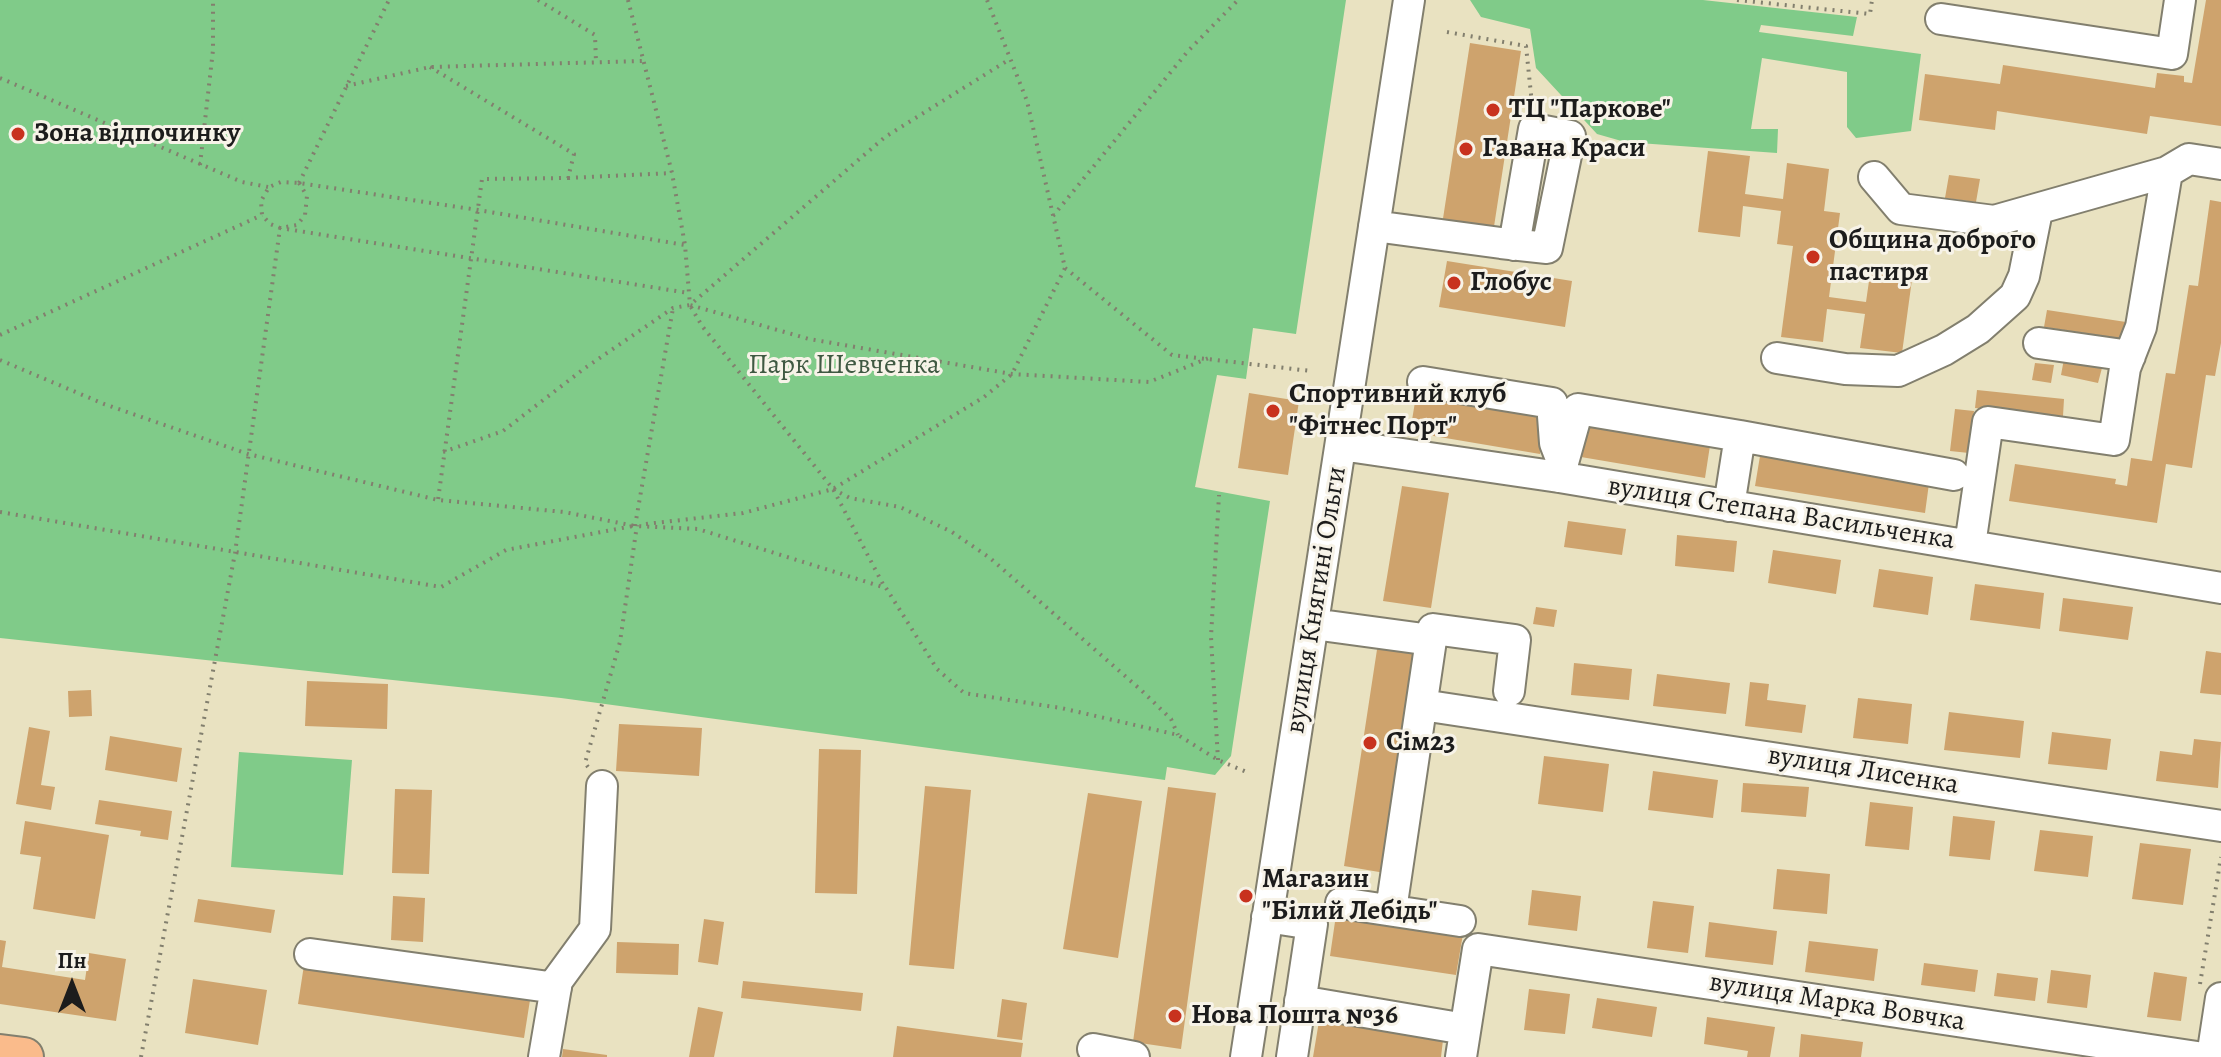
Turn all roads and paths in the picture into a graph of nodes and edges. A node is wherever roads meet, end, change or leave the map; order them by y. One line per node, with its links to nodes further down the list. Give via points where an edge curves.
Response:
1 (213, 0): 21 (path)
2 (389, 0): 18 (path)
3 (538, 0): 15 (path, via 595,35)
4 (628, 0): 14 (path)
5 (987, 0): 13 (path)
6 (1238, 0): 31 (path, via 1188,51)
7 (1409, 0): 32 (street, вулиця Княгині Ольги)
8 (1737, 0): 9 (path, via 1870,14)
9 (1872, 0)
10 (2180, 0): 11 (street, via 2172,54)
11 (1941, 19)
12 (1447, 32): 19 (path, via 1526,46)
13 (1010, 59): 31 (path, via 1027,101); 38 (path, via 885,137)
14 (643, 61): 15 (path); 23 (path)
15 (596, 62): 16 (path)
16 (430, 67): 18 (path); 25 (path, via 574,154)
17 (0, 78): 21 (path)
18 (346, 86): 26 (path)
19 (1534, 129): 32 (street, via 1570,136 1547,248)
20 (2221, 164): 22 (street, via 2189,159)
21 (200, 165): 27 (path)
22 (2167, 172): 29 (street); 42 (street, via 2141,327)
23 (672, 173): 25 (path); 34 (path)
24 (1874, 177): 29 (street, via 1901,209 1994,221)
25 (568, 178): 28 (path, via 482,179)
26 (299, 183): 27 (path); 28 (path); 33 (path, via 307,196 305,215 297,225)
27 (269, 187): 30 (path, via 261,201)
28 (478, 210): 34 (path); 35 (path)
29 (2037, 211): 44 (street, via 2015,296 1944,350 1898,371)
30 (262, 215): 33 (path); 40 (path)
31 (1053, 216): 36 (path)
32 (1374, 226): 50 (street, вулиця Княгині Ольги)
33 (280, 228): 35 (path); 52 (path)
34 (685, 245): 37 (path)
35 (471, 259): 37 (path); 51 (path)
36 (1065, 268): 43 (path, via 1172,355); 47 (path)
37 (689, 293): 38 (path)
38 (690, 305): 39 (path); 47 (path, via 809,339); 55 (path)
39 (673, 308): 51 (path, via 503,431); 60 (path)
40 (0, 335)
41 (2039, 343): 42 (street)
42 (2130, 356): 61 (street, via 2114,440 1988,422)
43 (1209, 358): 46 (path); 47 (path, via 1149,382)
44 (1777, 358)
45 (0, 360): 52 (path, via 104,404)
46 (1311, 371)
47 (1012, 374): 55 (path, via 984,397)
48 (1423, 382): 53 (street, via 1552,403)
49 (1740, 436): 53 (street, via 1578,409); 54 (street); 58 (street)
50 (1341, 445): 53 (street, вулиця Степана Васильченка); 65 (street, вулиця Княгині Ольги)
51 (443, 452): 57 (path)
52 (248, 454): 57 (path); 62 (path)
53 (1560, 469): 58 (street, вулиця Степана Васильченка)
54 (1954, 475)
55 (833, 489): 60 (path, via 743,513); 63 (path); 69 (path, via 850,498 900,507 977,549 1141,690 1171,719)
56 (1219, 495): 70 (path, via 1211,637)
57 (438, 500): 60 (path, via 564,512)
58 (1729, 506): 61 (street, вулиця Степана Васильченка)
59 (0, 512): 62 (path)
60 (635, 526): 62 (path, via 506,550 441,587); 63 (path, via 698,529); 72 (path, via 620,642 585,763)
61 (1970, 545): 64 (street, вулиця Степана Васильченка)
62 (235, 553): 89 (path)
63 (886, 588): 69 (path, via 937,669 964,693)
64 (2221, 588)
65 (1313, 624): 66 (street); 77 (street, вулиця Княгині Ольги)
66 (1431, 640): 67 (street, via 1433,629 1515,640); 68 (street)
67 (1507, 703): 68 (street, вулиця Лисенка); 73 (street, вулиця Лисенка)
68 (1422, 705): 76 (street)
69 (1178, 735): 70 (path)
70 (1218, 760): 71 (path)
71 (1249, 773)
72 (602, 786): 80 (street, via 595,929)
73 (2221, 826)
74 (2221, 857): 81 (path)
75 (1341, 903): 76 (street)
76 (1391, 910): 78 (street)
77 (1267, 917): 82 (street, via 1312,924); 84 (street, вулиця Княгині Ольги)
78 (1460, 921)
79 (310, 954): 80 (street)
80 (556, 988): 90 (street)
81 (2210, 996): 93 (street)
82 (1300, 1001): 83 (street); 86 (street)
83 (1463, 1043): 92 (street, вулиця Марка Вовчка, via 1478,949)
84 (1248, 1046): 86 (street)
85 (1093, 1049): 91 (street)
86 (1293, 1049)
87 (0, 1054): 88 (main road)
88 (24, 1057)
89 (141, 1057)
90 (544, 1057)
91 (1134, 1057)
92 (2197, 1057)
93 (2212, 1057)

